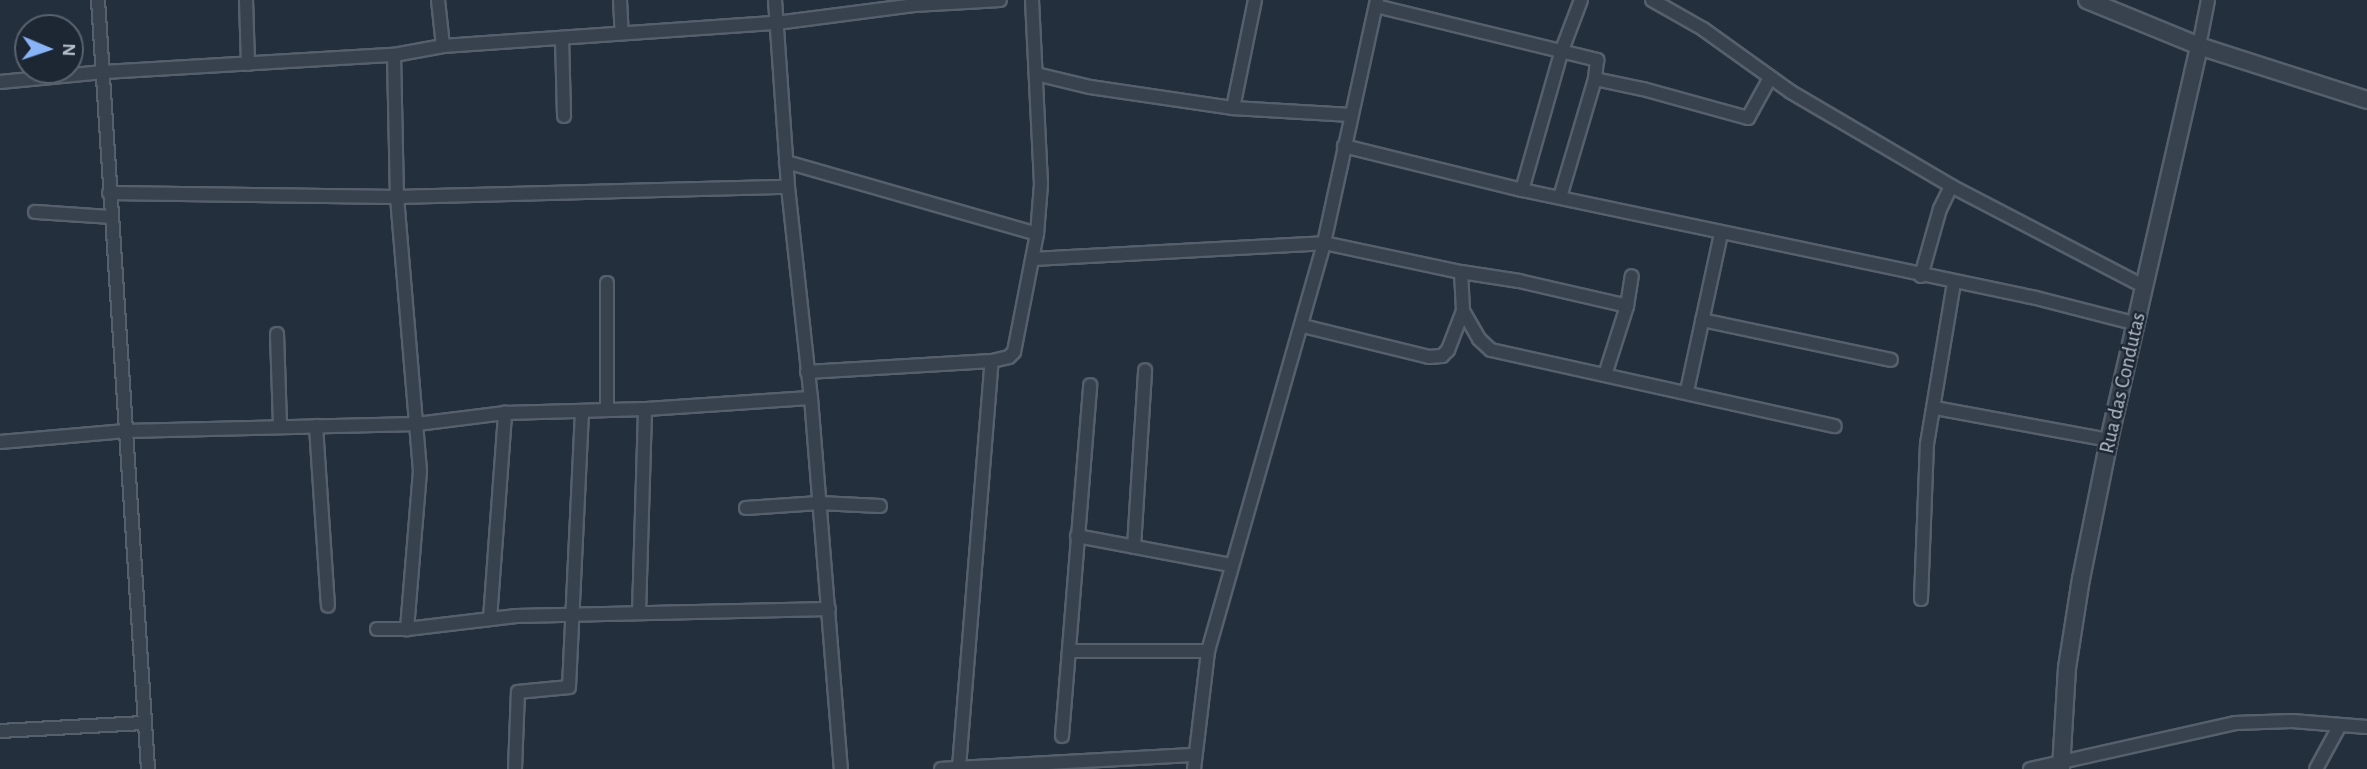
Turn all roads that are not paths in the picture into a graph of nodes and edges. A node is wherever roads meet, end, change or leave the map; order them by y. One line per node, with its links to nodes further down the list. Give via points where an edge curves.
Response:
1 (98, 0): 23 (street)
2 (246, 0): 22 (street)
3 (438, 0): 18 (street)
4 (620, 0): 16 (street)
5 (775, 0): 15 (street)
6 (1000, 0): 13 (street)
7 (1032, 0): 24 (street)
8 (1255, 0): 29 (street)
9 (1581, 0): 20 (street)
10 (1652, 0): 25 (street, via 1703,29)
11 (2087, 0): 19 (street)
12 (2208, 0): 19 (street, Rua das Condutas)
13 (914, 3): 15 (street)
14 (1376, 3): 20 (street); 30 (street)
15 (776, 23): 16 (street); 33 (street)
16 (622, 33): 17 (street)
17 (562, 38): 18 (street); 31 (street)
18 (443, 46): 21 (street)
19 (2199, 46): 28 (street); 51 (street, Rua das Condutas)
20 (1562, 50): 26 (street, via 1594,57 1598,63); 36 (street)
21 (394, 55): 22 (street); 38 (street)
22 (248, 64): 23 (street)
23 (104, 72): 27 (street); 37 (street)
24 (1036, 74): 29 (street, via 1090,88); 42 (street, via 1041,135)
25 (1770, 78): 26 (street, via 1748,118); 34 (street)
26 (1595, 79): 39 (street)
27 (0, 82)
28 (2367, 100)
29 (1233, 108): 30 (street)
30 (1351, 115): 32 (street)
31 (564, 117)
32 (1344, 146): 36 (street); 44 (street)
33 (786, 162): 35 (street); 42 (street)
34 (1951, 186): 48 (street); 51 (street)
35 (788, 187): 38 (street); 61 (street)
36 (1522, 190): 39 (street)
37 (109, 193): 38 (street); 41 (street)
38 (397, 197): 71 (street)
39 (1560, 197): 43 (street)
40 (35, 212): 41 (street)
41 (110, 217): 75 (street)
42 (1037, 234): 45 (street)
43 (1721, 234): 48 (street); 54 (street)
44 (1324, 243): 45 (street); 46 (street); 56 (street)
45 (1033, 260): 59 (street, via 1014,352)
46 (1461, 272): 52 (street); 53 (street)
47 (1632, 276): 52 (street)
48 (1921, 276): 50 (street)
49 (607, 283): 66 (street)
50 (1954, 283): 55 (street); 67 (street)
51 (2145, 287): 55 (street, Rua das Condutas)
52 (1627, 306): 62 (street)
53 (1463, 311): 56 (street, via 1442,356 1429,357); 62 (street, via 1491,350)
54 (1702, 320): 58 (street); 64 (street)
55 (2137, 324): 76 (street, Rua das Condutas)
56 (1303, 326): 83 (street)
57 (277, 334): 72 (street)
58 (1891, 360)
59 (992, 361): 61 (street); 101 (street)
60 (1145, 370): 82 (street)
61 (807, 372): 65 (street)
62 (1605, 375): 64 (street)
63 (1090, 385): 81 (street)
64 (1688, 391): 74 (street)
65 (811, 398): 68 (street); 78 (street)
66 (607, 408): 68 (street); 69 (street)
67 (1934, 408): 76 (street); 84 (street, via 1923,497)
68 (645, 409): 87 (street)
69 (582, 411): 70 (street); 88 (street)
70 (505, 413): 71 (street); 89 (street)
71 (417, 424): 73 (street); 91 (street, via 420,471)
72 (280, 426): 73 (street); 75 (street)
73 (316, 426): 85 (street)
74 (1835, 426)
75 (126, 431): 77 (street); 94 (street)
76 (2109, 440): 100 (street, Rua das Condutas, via 2071,643)
77 (0, 442)
78 (819, 503): 79 (street); 80 (street); 86 (street)
79 (880, 506)
80 (746, 508)
81 (1077, 537): 82 (street); 92 (street)
82 (1134, 547): 83 (street)
83 (1231, 565): 93 (street)
84 (1921, 599)
85 (328, 606)
86 (830, 609): 87 (street); 104 (street)
87 (639, 613): 88 (street)
88 (572, 614): 89 (street); 103 (street, via 569,687 522,689 517,695)
89 (490, 619): 91 (street)
90 (377, 629): 91 (street)
91 (407, 629)
92 (1069, 651): 93 (street); 98 (street)
93 (1208, 651): 99 (street)
94 (145, 723): 97 (street); 102 (street)
95 (2340, 725): 96 (street); 100 (street, via 2235,723); 108 (street)
96 (2367, 727)
97 (0, 732)
98 (1062, 736)
99 (1195, 755): 101 (street); 106 (street)
100 (2061, 764): 107 (street)
101 (959, 767): 105 (street)
102 (148, 769)
103 (515, 769)
104 (841, 769)
105 (941, 769)
106 (1194, 769)
107 (2030, 769)
108 (2316, 769)

